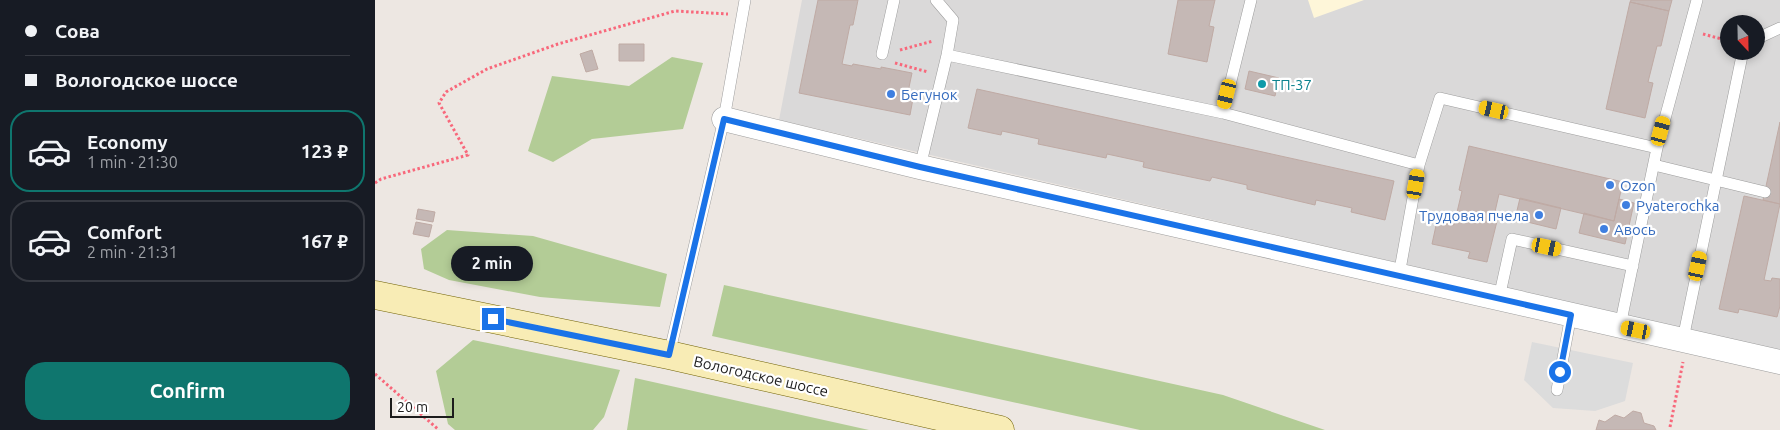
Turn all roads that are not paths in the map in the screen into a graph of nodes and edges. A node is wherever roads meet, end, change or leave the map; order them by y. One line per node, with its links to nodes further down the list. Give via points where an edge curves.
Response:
1 (745, 0): 12 (lane)
2 (894, 0): 8 (lane)
3 (936, 0): 9 (lane, via 953,20)
4 (1251, 0): 11 (lane)
5 (1697, 0): 13 (lane)
6 (1780, 28): 7 (lane)
7 (1765, 35)
8 (883, 54)
9 (947, 55): 11 (lane); 16 (lane)
10 (1741, 60): 17 (lane)
11 (1223, 113): 14 (lane)
12 (724, 119): 16 (street); 26 (lane)
13 (1657, 148): 14 (lane, via 1440,98); 15 (lane)
14 (1419, 165): 20 (lane)
15 (1653, 165): 17 (lane); 19 (lane)
16 (920, 167): 20 (street)
17 (1716, 180): 18 (lane); 25 (lane)
18 (1765, 192)
19 (1633, 266): 22 (lane, via 1513,239); 24 (lane)
20 (1399, 275): 22 (street)
21 (375, 295): 26 (main road, Вологодское шоссе)
22 (1499, 298): 23 (street)
23 (1571, 315): 24 (street); 28 (lane)
24 (1621, 326): 25 (street)
25 (1683, 339): 27 (street)
26 (669, 355): 29 (main road, Вологодское шоссе)
27 (1780, 362)
28 (1557, 390)
29 (1000, 430)

